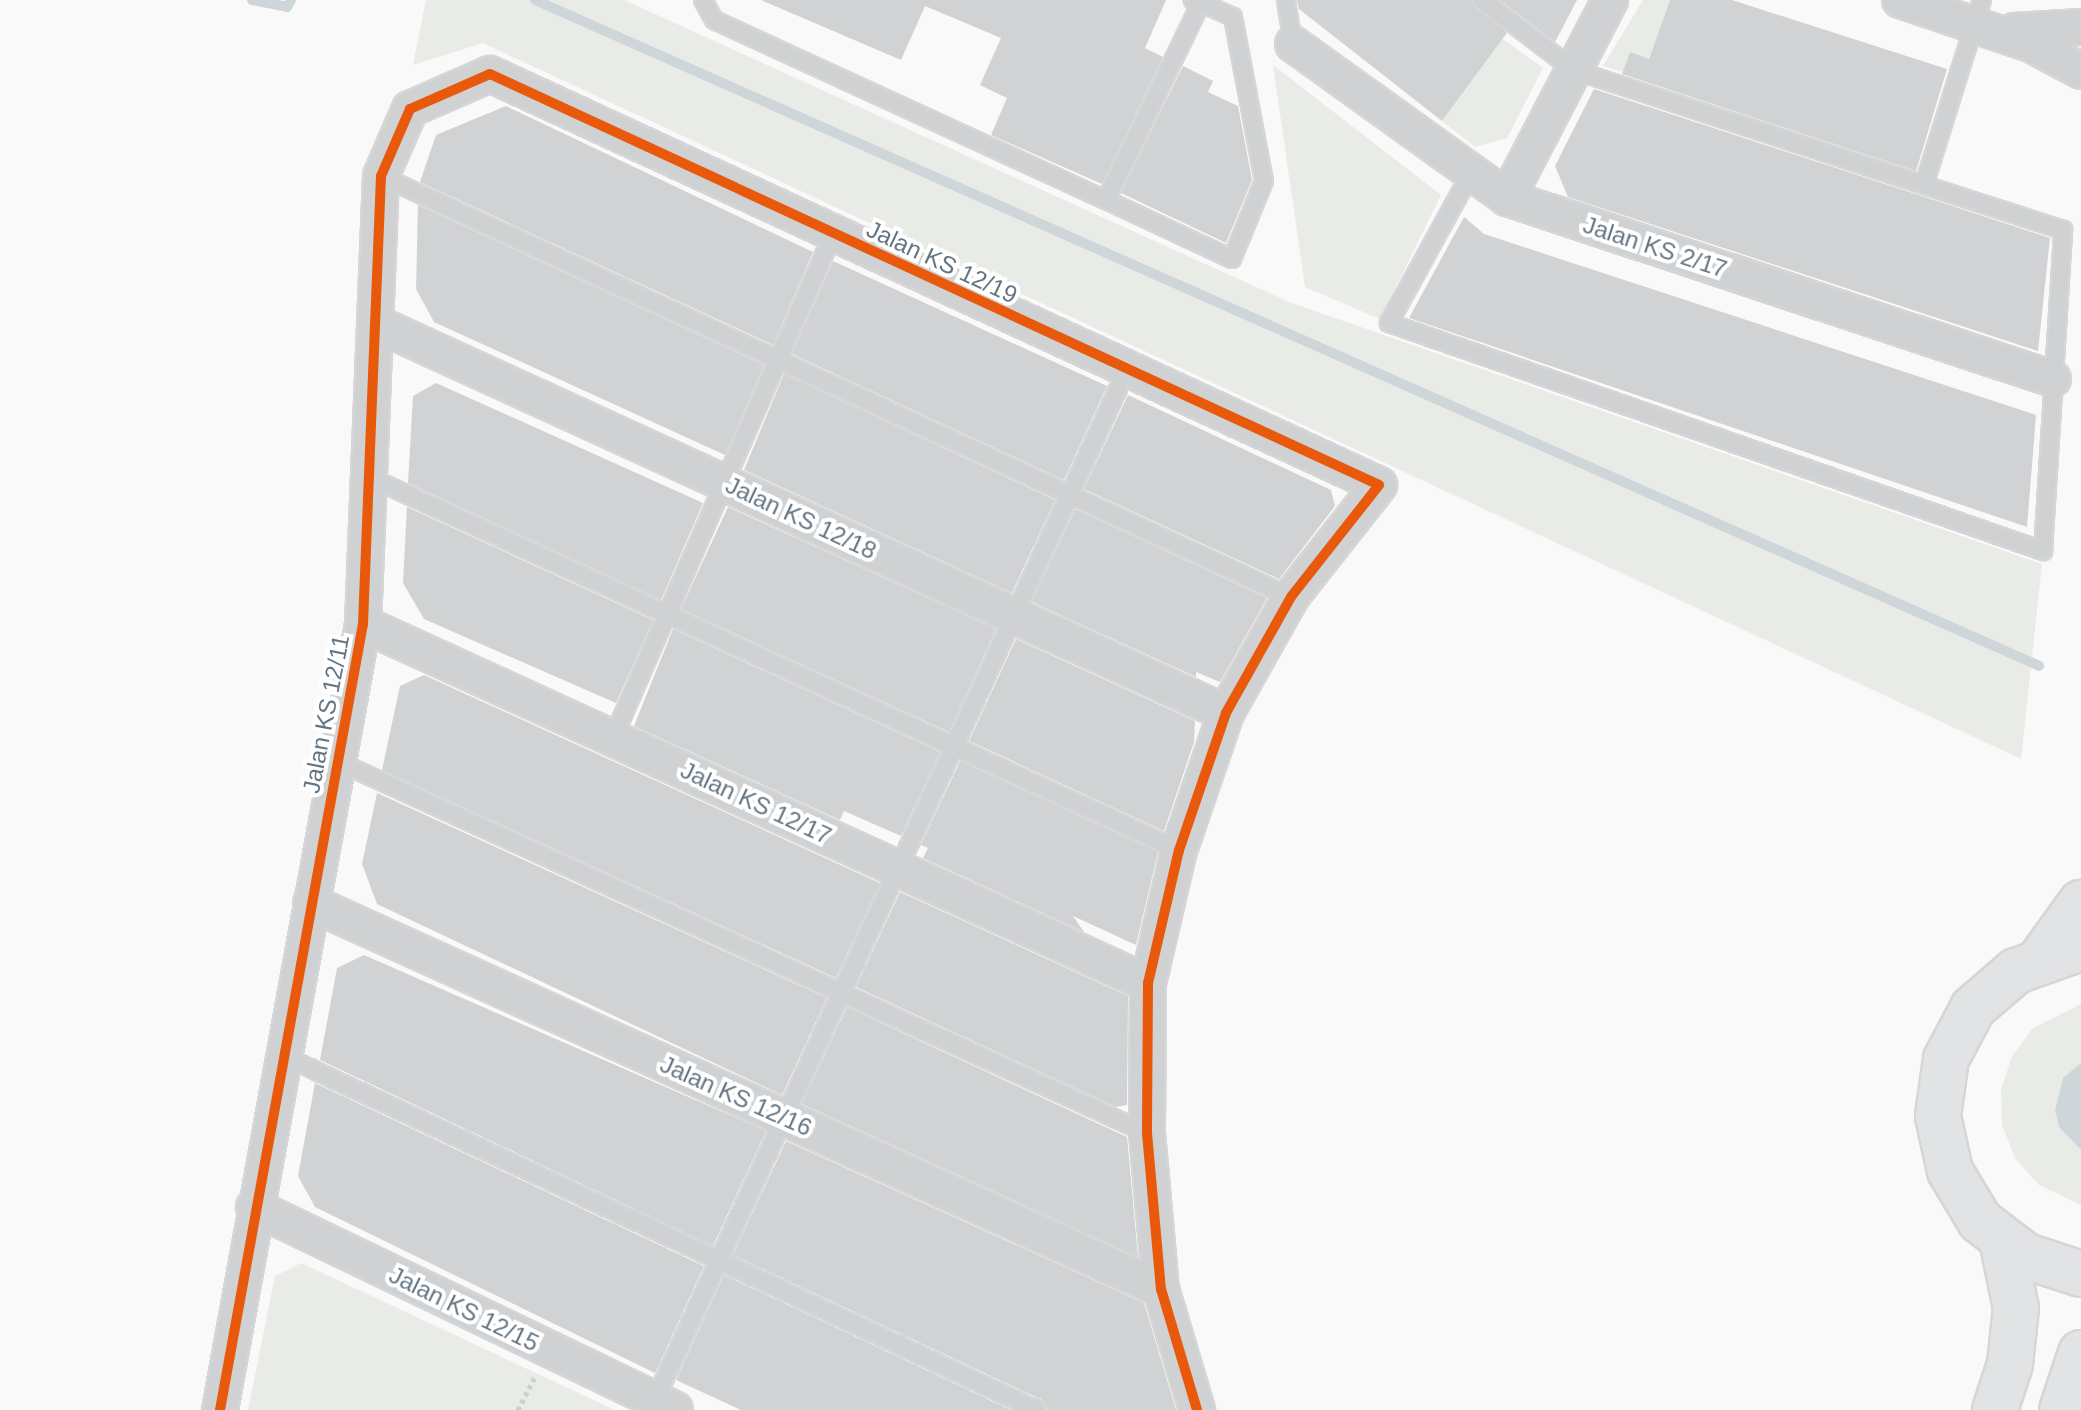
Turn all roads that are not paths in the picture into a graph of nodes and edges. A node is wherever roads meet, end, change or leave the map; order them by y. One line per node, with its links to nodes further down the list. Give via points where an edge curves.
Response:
1 (703, 0): 17 (lane, via 714,20)
2 (1286, 0): 9 (lane)
3 (1482, 0): 10 (lane)
4 (1610, 0): 10 (street)
5 (1900, 0): 7 (street)
6 (1197, 2): 17 (lane); 17 (lane, via 1233,17 1264,181 1232,259)
7 (1984, 19): 8 (street); 11 (street); 15 (lane)
8 (2081, 27)
9 (1293, 44): 13 (street, Jalan KS 2/17)
10 (1574, 70): 15 (lane); 16 (street)
11 (2081, 71)
12 (490, 74): 14 (street, Jalan KS 12/11, via 410,109); 18 (street, Jalan KS 12/19)
13 (1471, 173): 16 (street, Jalan KS 2/17); 22 (lane, via 1389,323 1449,349 2043,551)
14 (381, 176): 19 (street, Jalan KS 12/11); 20 (lane)
15 (1924, 185): 22 (lane, via 2063,230)
16 (1507, 198): 22 (street, Jalan KS 2/17)
17 (1106, 200)
18 (833, 234): 20 (lane); 21 (street, Jalan KS 12/19)
19 (375, 323): 23 (street, Jalan KS 12/11); 24 (street, Jalan KS 12/18)
20 (776, 359): 24 (lane); 25 (lane)
21 (1127, 369): 25 (lane); 26 (street, Jalan KS 12/19, via 1379,485)
22 (2053, 379)
23 (369, 477): 27 (lane); 29 (street, Jalan KS 12/11)
24 (721, 480): 27 (lane); 28 (street, Jalan KS 12/18)
25 (1069, 494): 26 (lane); 28 (lane)
26 (1291, 597): 30 (street)
27 (664, 613): 31 (lane); 32 (lane)
28 (1013, 616): 30 (street, Jalan KS 12/18); 32 (lane)
29 (363, 624): 31 (street, Jalan KS 12/17); 33 (street, Jalan KS 12/11)
30 (1226, 713): 34 (street)
31 (613, 738): 35 (street, Jalan KS 12/17)
32 (956, 747): 34 (lane); 35 (lane)
33 (337, 761): 36 (street, Jalan KS 12/11); 40 (lane)
34 (1179, 850): 39 (street)
35 (902, 870): 39 (street, Jalan KS 12/17); 40 (lane)
36 (311, 903): 41 (street, Jalan KS 12/11); 42 (street, Jalan KS 12/16)
37 (2081, 903): 38 (main road)
38 (2061, 953): 45 (main road, via 1973,1008 1946,1059 1940,1087 1942,1144 1950,1171 1980,1221)
39 (1148, 983): 43 (street)
40 (843, 997): 42 (lane); 43 (lane)
41 (282, 1055): 44 (street, Jalan KS 12/11); 46 (lane)
42 (787, 1119): 46 (lane); 48 (street, Jalan KS 12/16)
43 (1147, 1133): 48 (street)
44 (254, 1207): 50 (street, Jalan KS 12/15); 51 (street, Jalan KS 12/11)
45 (2002, 1240): 47 (main road, via 2053,1268); 54 (main road, via 2016,1308 2010,1364)
46 (720, 1262): 50 (lane); 52 (lane)
47 (2081, 1274)
48 (1161, 1289): 53 (street)
49 (2081, 1353): 55 (main road)
50 (660, 1407)
51 (220, 1410)
52 (1037, 1410)
53 (1197, 1410)
54 (1995, 1410)
55 (2062, 1410)

